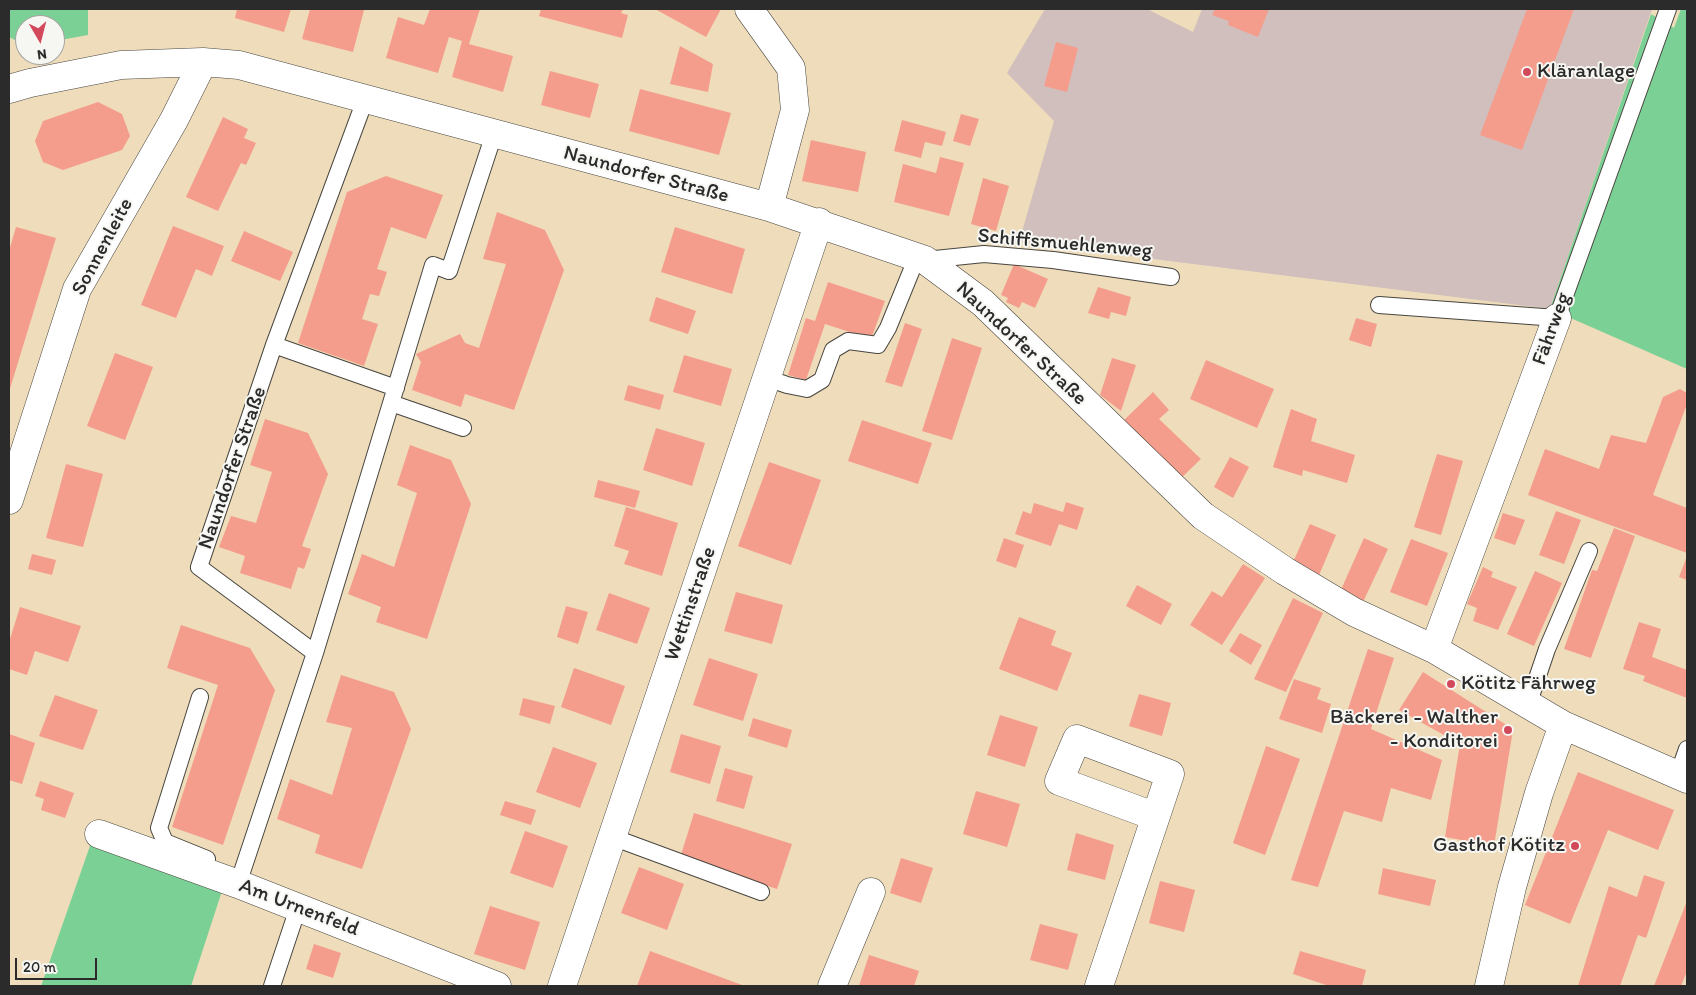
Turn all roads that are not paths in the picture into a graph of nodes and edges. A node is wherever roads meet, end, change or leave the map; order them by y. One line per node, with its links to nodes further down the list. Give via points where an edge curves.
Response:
1 (750, 9): 7 (street, via 790,68 795,110)
2 (1668, 9): 12 (lane, Fährweg)
3 (203, 62): 4 (street, Naundorfer Straße, via 121,65); 5 (street, Naundorfer Straße, via 238,65); 17 (street, Sonnenleite, via 174,120 77,289)
4 (9, 89)
5 (365, 100): 6 (street, Naundorfer Straße); 13 (lane, Naundorfer Straße)
6 (494, 134): 7 (street, Naundorfer Straße); 15 (lane, via 449,271 433,265)
7 (770, 207): 8 (street, Naundorfer Straße)
8 (819, 222): 9 (street, Naundorfer Straße); 14 (street, Wettinstraße)
9 (921, 259): 10 (lane, Schiffsmuehlenweg, via 984,254); 14 (lane, via 878,345 848,341 833,350 822,380 807,389); 19 (street, Naundorfer Straße, via 983,303 1203,516 1354,612)
10 (1171, 276)
11 (1380, 306): 12 (lane)
12 (1557, 318): 19 (street, Fährweg)
13 (274, 345): 15 (lane); 20 (lane, Naundorfer Straße, via 199,567)
14 (766, 378): 28 (street, Wettinstraße)
15 (394, 396): 16 (lane); 20 (lane)
16 (464, 428)
17 (9, 500)
18 (1590, 551): 22 (lane, via 1548,649)
19 (1434, 649): 22 (street, Naundorfer Straße)
20 (315, 653): 29 (lane)
21 (200, 697): 29 (lane, via 159,828 165,842)
22 (1528, 706): 23 (street, Naundorfer Straße)
23 (1563, 725): 25 (street, Naundorfer Straße); 38 (street, via 1539,792 1512,887)
24 (1687, 749): 25 (lane)
25 (1682, 777)
26 (1154, 816): 37 (street)
27 (99, 834): 29 (street, Am Urnenfeld)
28 (612, 837): 30 (lane); 35 (street, Wettinstraße)
29 (240, 878): 32 (street, Am Urnenfeld)
30 (761, 892)
31 (870, 892): 36 (street)
32 (298, 908): 33 (lane); 34 (street, Am Urnenfeld)
33 (272, 986)
34 (497, 986)
35 (562, 986)
36 (832, 986)
37 (1099, 986)
38 (1489, 986)

